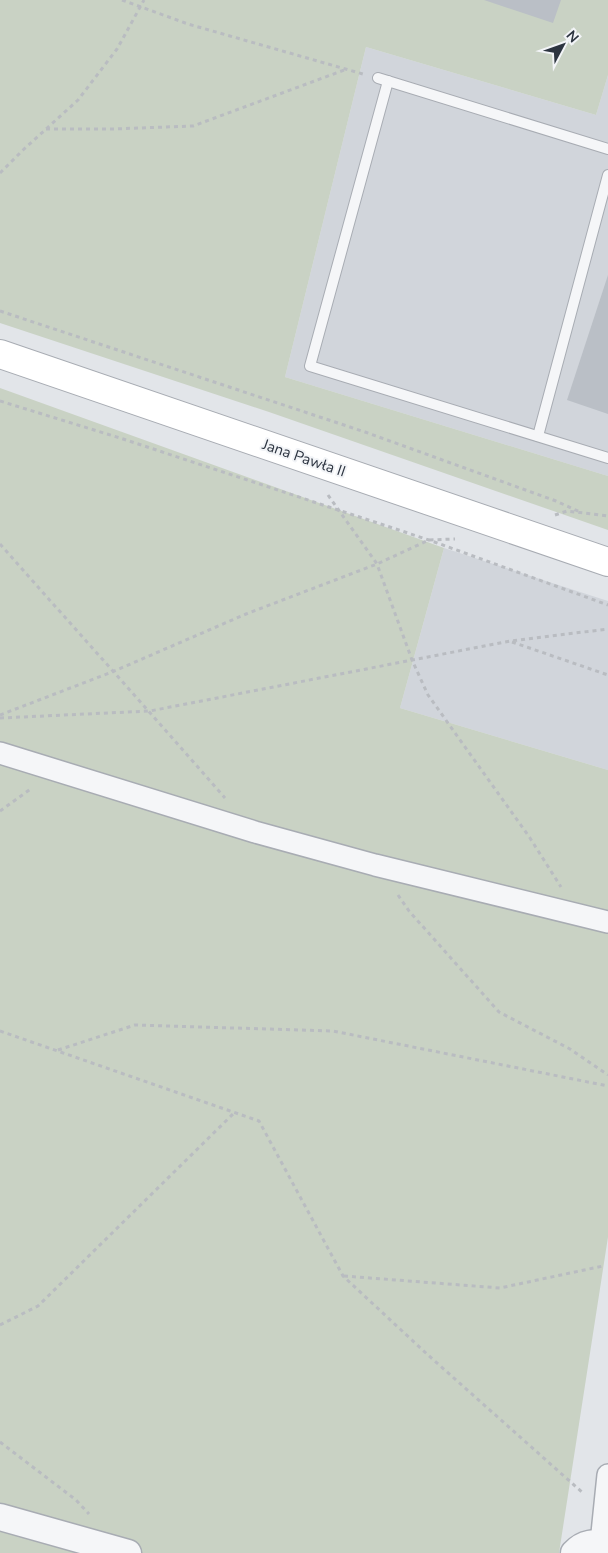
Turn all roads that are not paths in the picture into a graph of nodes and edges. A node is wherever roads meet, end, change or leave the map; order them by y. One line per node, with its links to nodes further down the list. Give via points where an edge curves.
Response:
1 (378, 78): 2 (lane)
2 (388, 81): 3 (lane); 6 (lane, via 310,366)
3 (608, 148)
4 (608, 175): 6 (lane)
5 (0, 354): 8 (main road, Jana Pawła II)
6 (538, 436): 7 (lane)
7 (608, 458)
8 (608, 562)
9 (0, 753): 10 (street, via 255,832)
10 (608, 922)
11 (608, 1475): 13 (street)
12 (0, 1517): 14 (street)
13 (605, 1544): 15 (street, via 583,1545)
14 (128, 1553)
15 (574, 1553)

